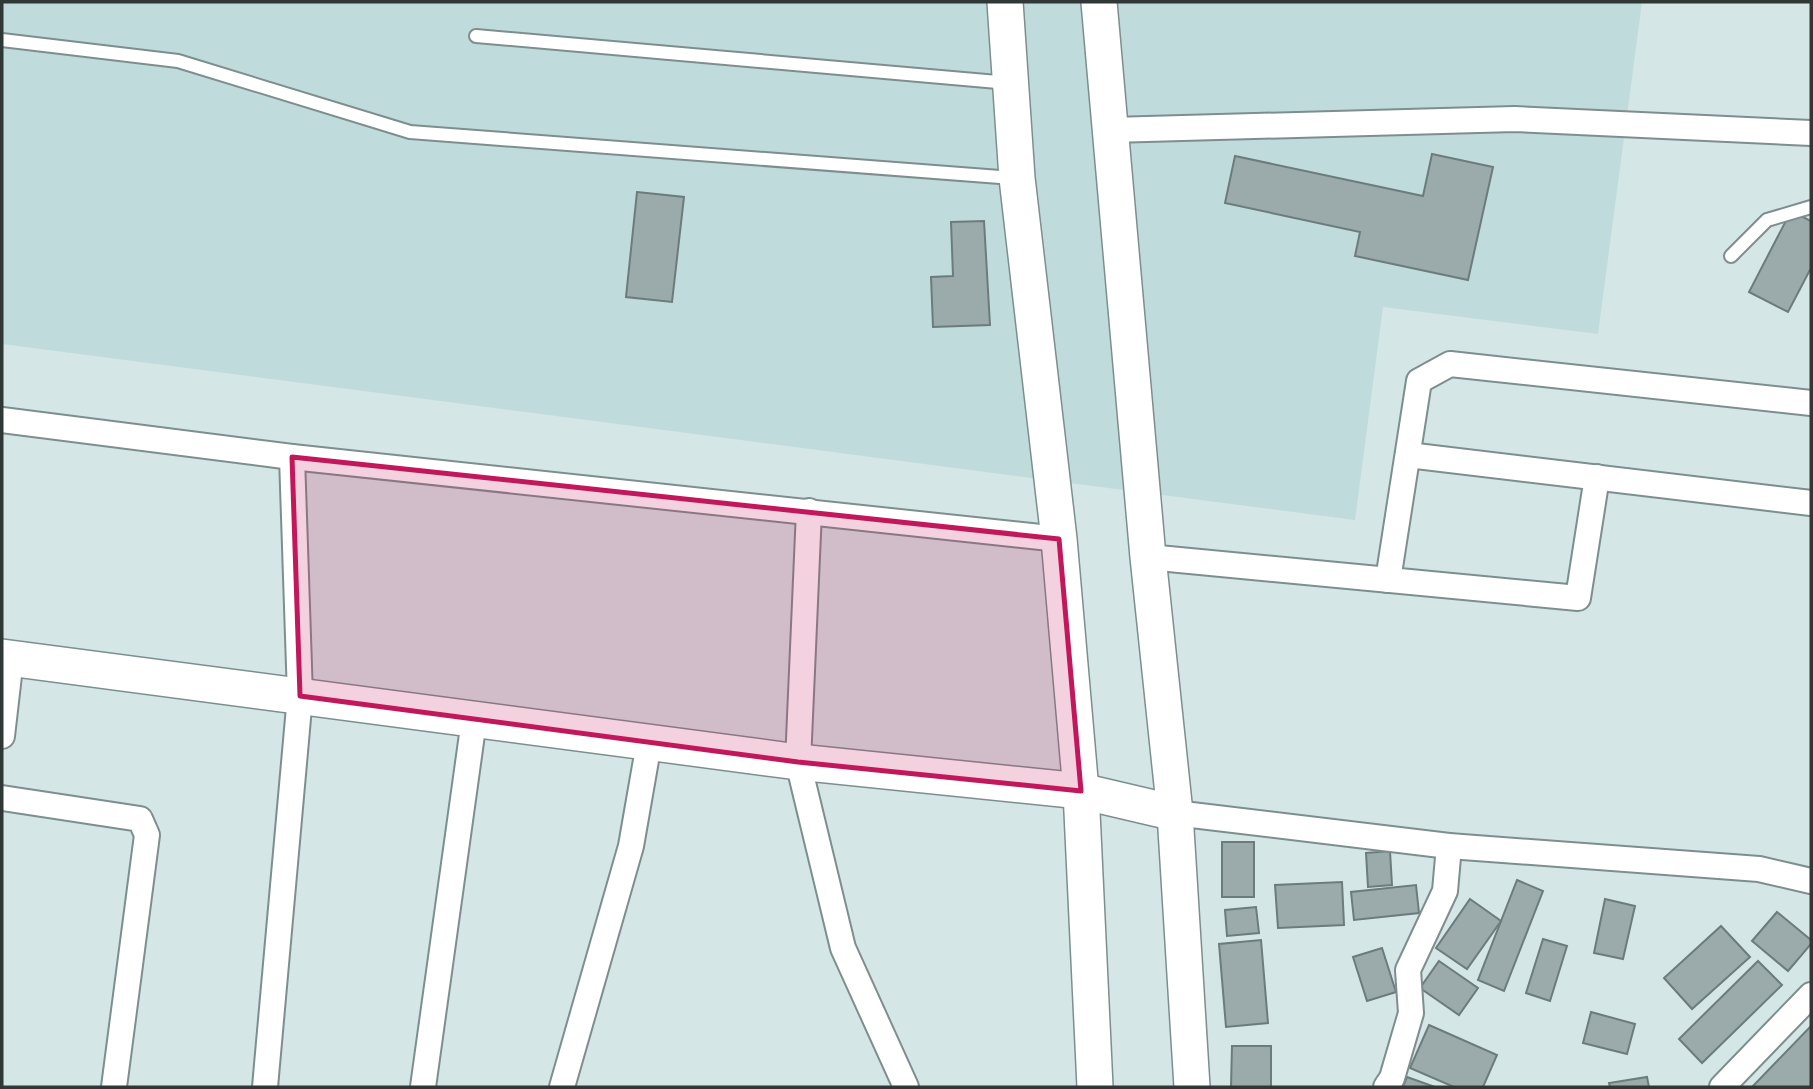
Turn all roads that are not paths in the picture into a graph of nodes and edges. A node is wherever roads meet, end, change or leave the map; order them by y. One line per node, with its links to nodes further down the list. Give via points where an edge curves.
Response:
1 (1005, 2): 5 (main road)
2 (1099, 2): 6 (main road)
3 (476, 36): 5 (lane)
4 (2, 40): 8 (lane, via 178,61 410,132)
5 (1010, 83): 8 (main road)
6 (1111, 130): 7 (street, via 1514,119); 19 (main road)
7 (1811, 134)
8 (1017, 178): 18 (main road)
9 (1811, 207): 10 (lane, via 1766,220)
10 (1731, 256)
11 (1811, 403): 13 (street, via 1450,364 1419,381)
12 (2, 420): 14 (street)
13 (1408, 455): 15 (street); 20 (street)
14 (292, 457): 17 (street); 22 (street)
15 (1597, 477): 16 (street); 20 (street, via 1578,598)
16 (1811, 503)
17 (809, 511): 18 (street); 26 (street)
18 (1059, 539): 27 (main road)
19 (1148, 557): 20 (street); 29 (main road)
20 (1388, 580)
21 (6, 658): 22 (main road); 24 (street)
22 (300, 696): 23 (main road); 34 (street)
23 (474, 720): 25 (main road); 35 (street)
24 (2, 736)
25 (649, 743): 26 (main road); 36 (street, via 631,846)
26 (798, 762): 27 (main road); 37 (street, via 842,948)
27 (1081, 792): 29 (main road); 38 (main road)
28 (2, 798): 33 (street, via 140,819 147,835)
29 (1175, 813): 30 (street); 39 (main road)
30 (1448, 846): 31 (street, via 1759,869); 40 (street, via 1445,891 1408,970 1411,1013)
31 (1811, 881)
32 (1811, 995): 41 (street)
33 (114, 1087)
34 (265, 1087)
35 (423, 1087)
36 (562, 1087)
37 (906, 1087)
38 (1095, 1087)
39 (1192, 1087)
40 (1386, 1087)
41 (1722, 1087)

